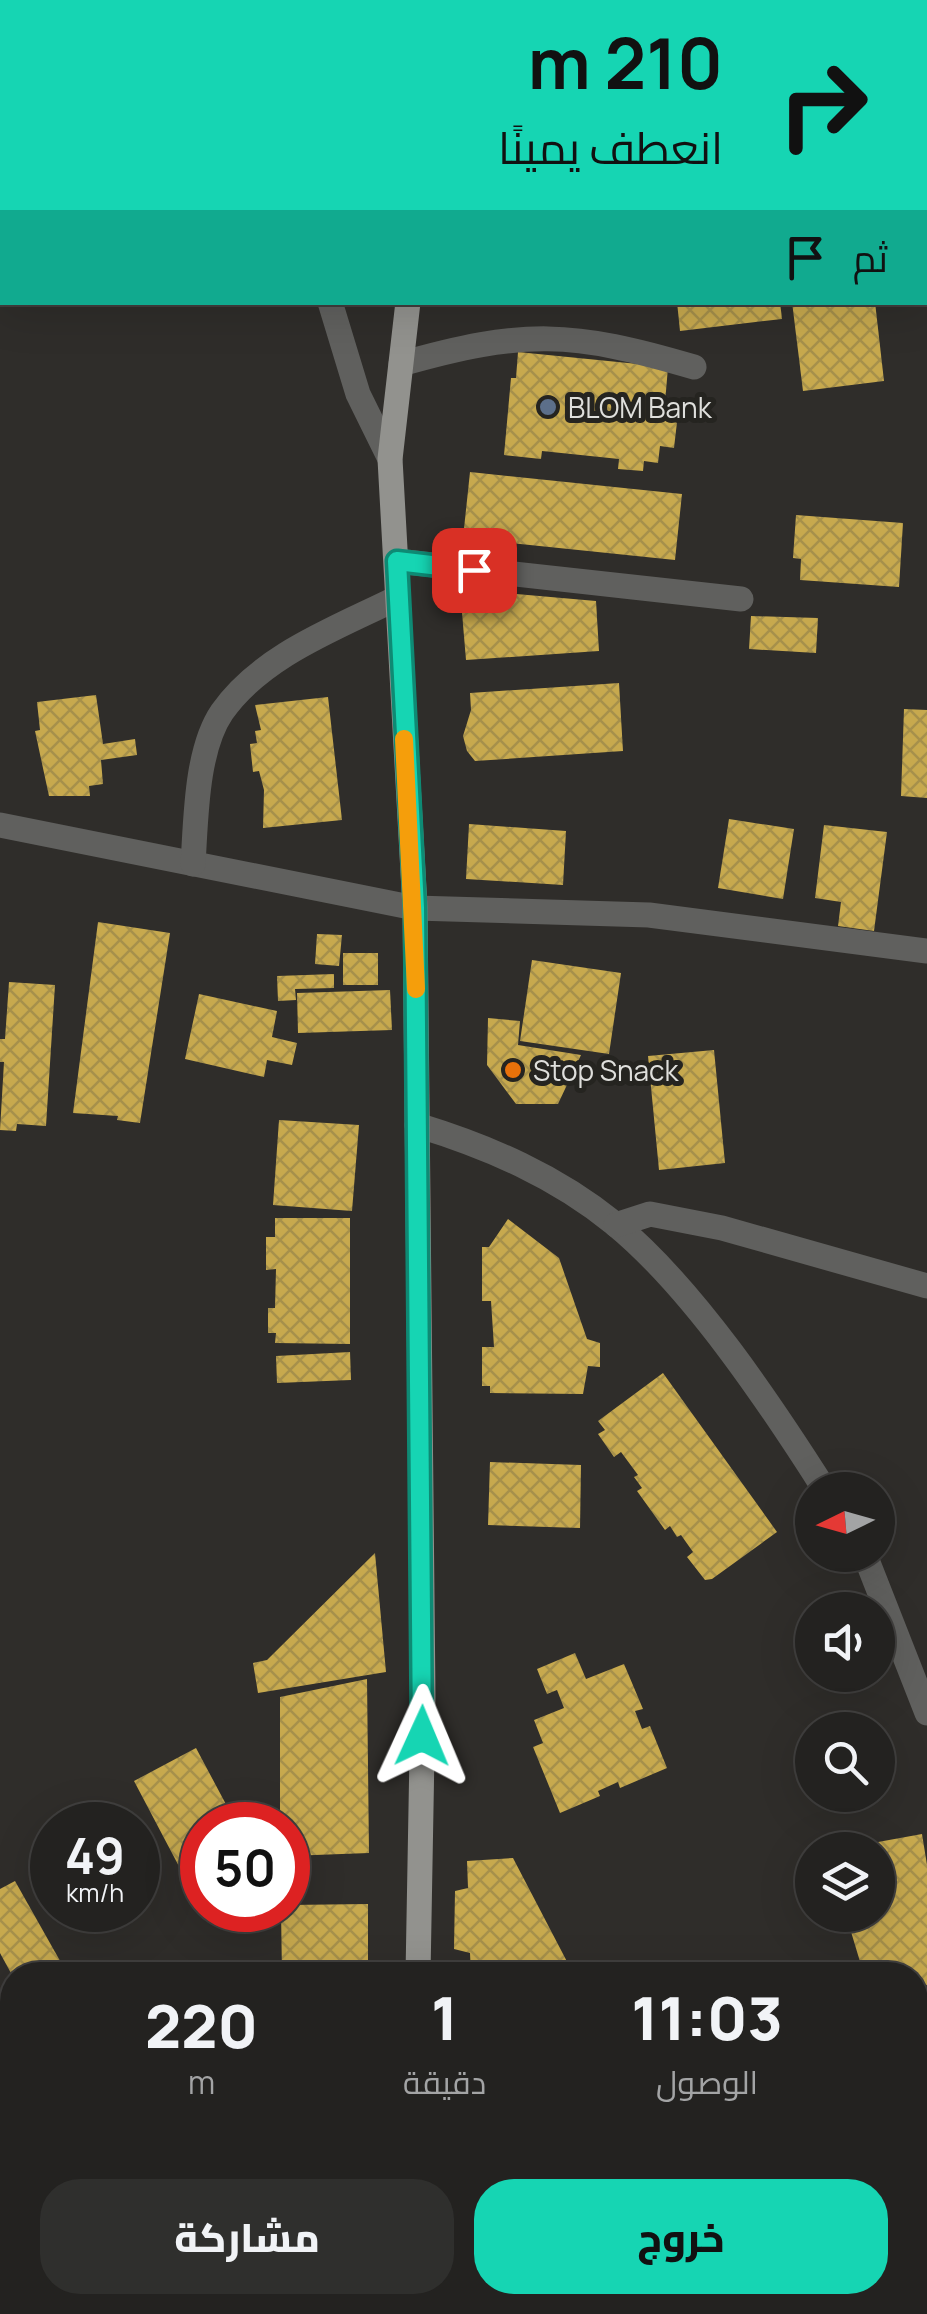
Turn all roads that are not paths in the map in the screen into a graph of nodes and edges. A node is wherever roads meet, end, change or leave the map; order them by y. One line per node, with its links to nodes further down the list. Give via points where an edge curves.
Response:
1 (331, 305): 5 (street, via 358,394)
2 (408, 305): 3 (main road)
3 (401, 364): 4 (street, via 503,338 552,336 620,345); 5 (main road)
4 (694, 367)
5 (390, 459): 6 (main road)
6 (397, 561): 7 (main road); 8 (street)
7 (397, 598): 10 (street, via 286,654 220,714 198,781); 11 (main road)
8 (741, 598)
9 (0, 825): 10 (street)
10 (193, 864): 11 (street)
11 (415, 908): 12 (street, via 650,916); 13 (main road)
12 (927, 951)
13 (417, 1126): 14 (street, via 485,1146 550,1179); 19 (main road, via 423,1658)
14 (616, 1225): 15 (street, via 650,1214 722,1228); 16 (street, via 722,1343)
15 (927, 1286)
16 (812, 1472)
17 (872, 1572): 18 (street)
18 (927, 1713)
19 (418, 1962)

